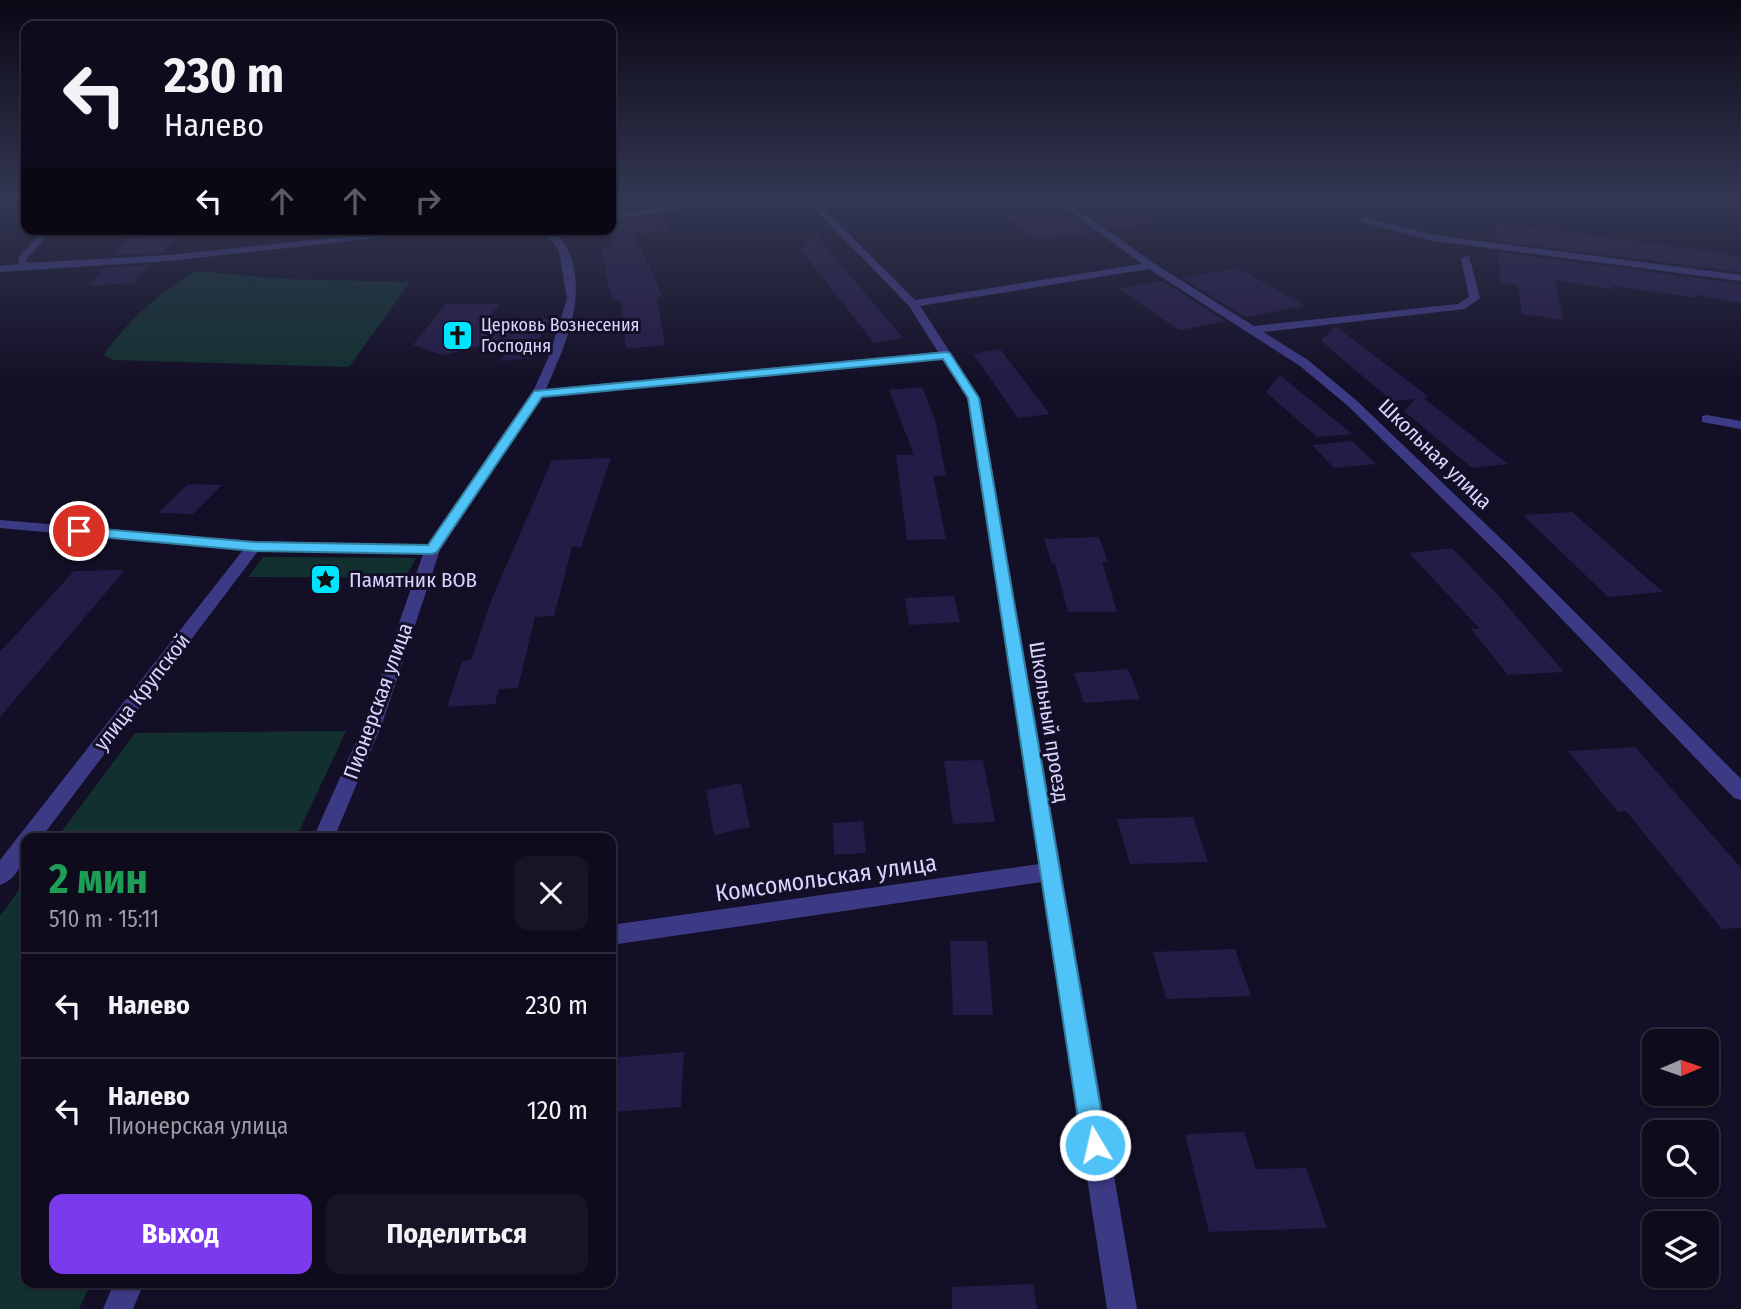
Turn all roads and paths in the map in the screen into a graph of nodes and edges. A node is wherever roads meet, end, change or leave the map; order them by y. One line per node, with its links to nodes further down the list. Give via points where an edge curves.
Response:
1 (21, 260): 8 (street)
2 (126, 260): 8 (street)
3 (566, 260): 15 (street, Пионерская улица, via 572,299)
4 (869, 260): 12 (street, Школьный проезд)
5 (1143, 260): 9 (street, Школьная улица)
6 (1466, 260): 13 (street, via 1475,298 1461,307)
7 (1604, 260): 11 (street)
8 (25, 265): 10 (street)
9 (1151, 266): 12 (street); 13 (street, Школьная улица)
10 (0, 269)
11 (1741, 278)
12 (912, 304): 14 (street, Школьный проезд)
13 (1251, 330): 21 (street, Школьная улица, via 1304,363 1352,403 1513,559)
14 (946, 355): 15 (street); 25 (street, Школьный проезд, via 974,398)
15 (538, 394): 20 (street, Пионерская улица)
16 (1707, 419): 17 (street)
17 (1741, 425)
18 (0, 524): 19 (street)
19 (254, 546): 20 (street); 22 (street, улица Крупской)
20 (432, 550): 23 (street, Пионерская улица, via 373,724)
21 (1741, 792)
22 (33, 833)
23 (326, 833)
24 (21, 849): 26 (street, улица Крупской)
25 (1050, 872): 27 (street, Комсомольская улица); 30 (street, Школьный проезд)
26 (0, 876)
27 (616, 934)
28 (127, 1288): 29 (street)
29 (118, 1309)
30 (1122, 1309)

